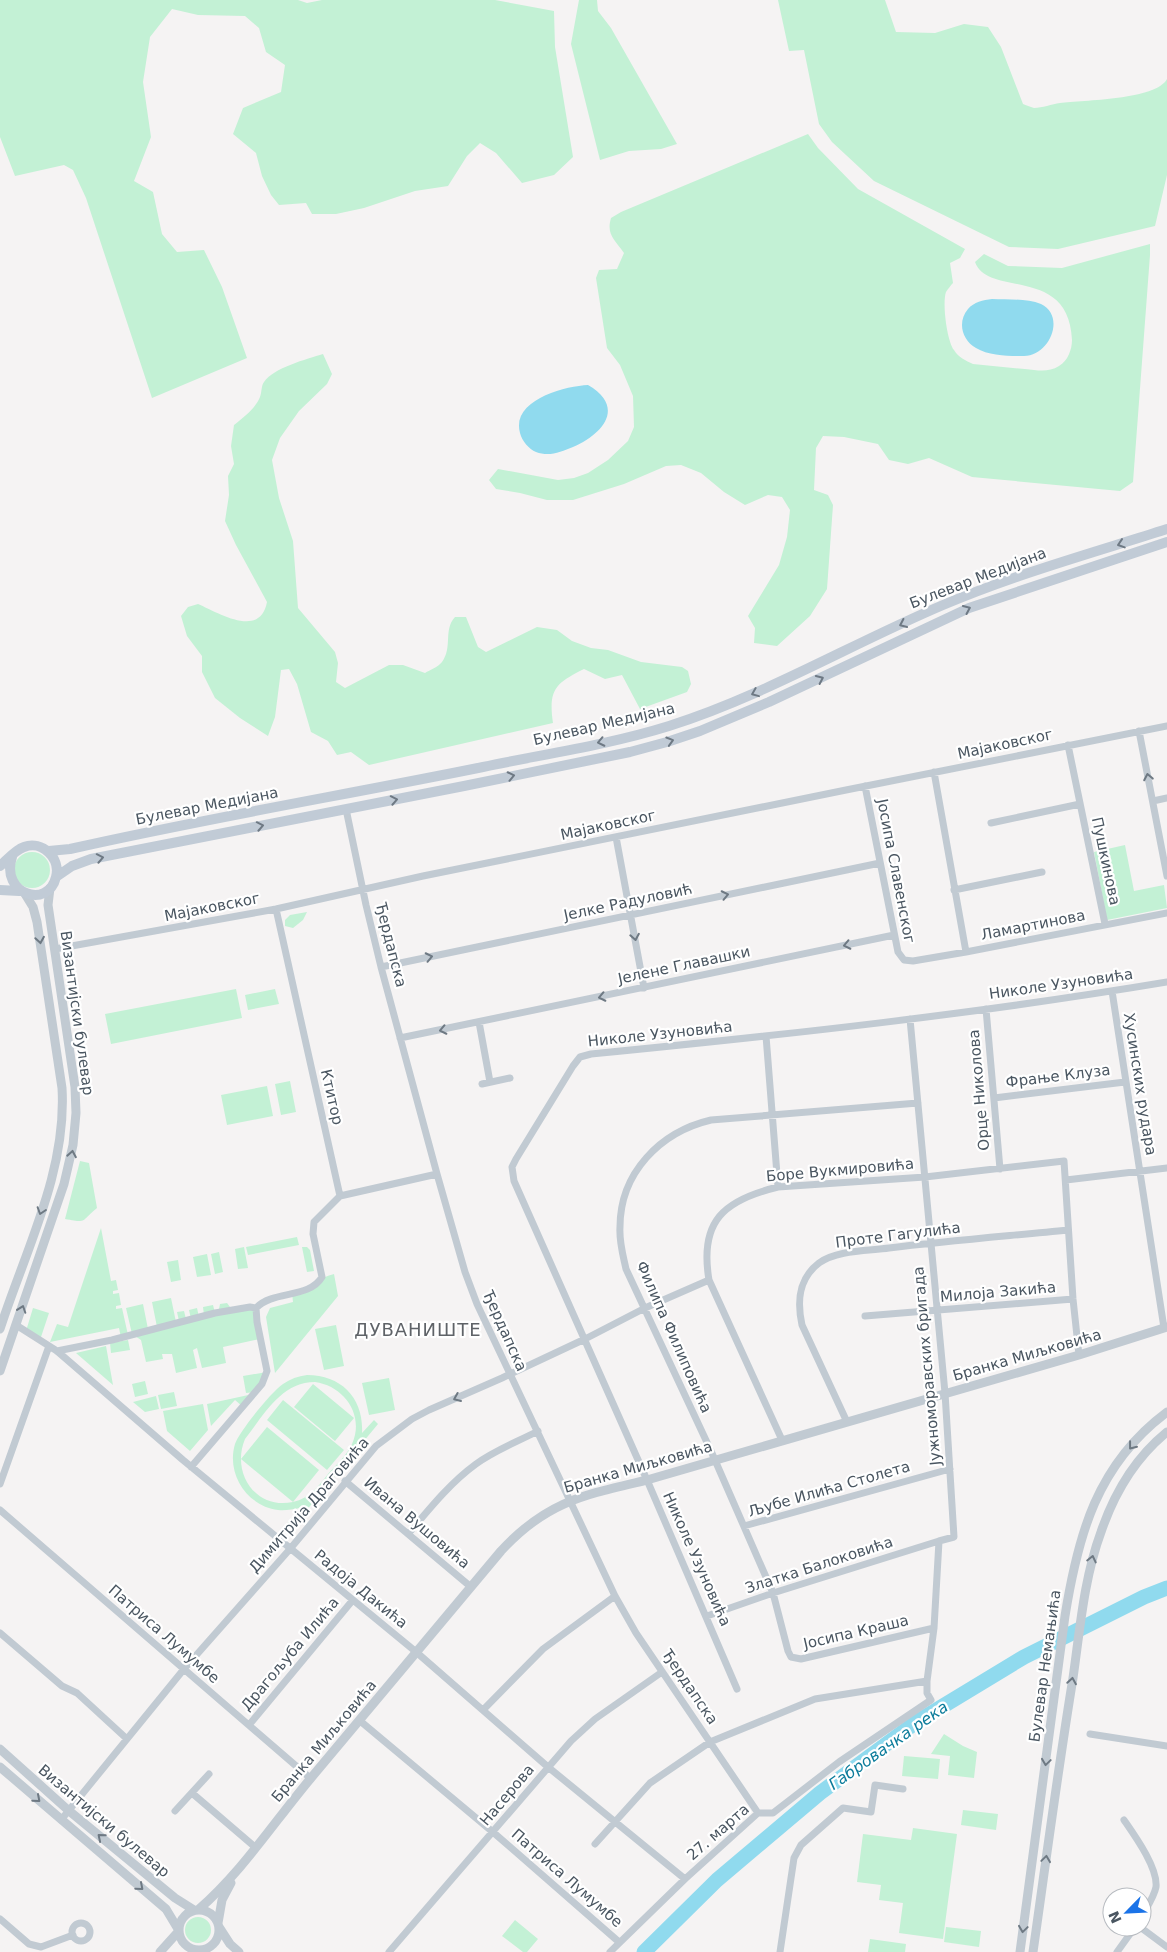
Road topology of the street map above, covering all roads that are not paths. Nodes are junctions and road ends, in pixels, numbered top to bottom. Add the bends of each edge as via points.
1 (1167, 529) edge
2 (1167, 542) edge
3 (1167, 726) edge
4 (1139, 731) junction
5 (1068, 745) junction
6 (934, 772) junction
7 (865, 786) junction
8 (1167, 798) edge
9 (1153, 801) junction
10 (1080, 804) junction
11 (346, 809) junction
12 (991, 823) dead end
13 (616, 838) junction
14 (49, 852) junction
15 (12, 857) junction
16 (880, 863) junction
17 (0, 866) edge
18 (1042, 872) dead end
19 (1167, 876) edge
20 (56, 877) junction
21 (50, 888) junction
22 (0, 890) edge
23 (363, 890) junction
24 (954, 890) junction
25 (22, 892) junction
26 (276, 909) junction
27 (1167, 913) edge
28 (631, 915) junction
29 (1106, 924) junction
30 (894, 935) junction
31 (55, 949) junction
32 (966, 952) junction
33 (904, 960) joint
34 (381, 967) junction
35 (1167, 982) edge
36 (644, 988) junction
37 (1112, 992) junction
38 (986, 1010) junction
39 (910, 1018) junction
40 (479, 1022) junction
41 (766, 1036) junction
42 (400, 1038) junction
43 (510, 1078) dead end
44 (1126, 1082) junction
45 (994, 1098) junction
46 (918, 1103) junction
47 (772, 1114) junction
48 (1167, 1168) edge
49 (1000, 1169) junction
50 (1140, 1170) junction
51 (437, 1174) junction
52 (925, 1177) junction
53 (1066, 1180) junction
54 (778, 1187) junction
55 (340, 1196) junction
56 (1068, 1230) junction
57 (930, 1243) junction
58 (709, 1280) junction
59 (1073, 1300) junction
60 (256, 1308) junction
61 (645, 1308) junction
62 (937, 1311) junction
63 (866, 1316) dead end
64 (16, 1325) junction
65 (1166, 1328) edge
66 (0, 1329) edge
67 (585, 1339) junction
68 (49, 1346) junction
69 (57, 1351) junction
70 (1079, 1355) junction
71 (0, 1372) edge
72 (509, 1375) junction
73 (945, 1393) junction
74 (1167, 1412) edge
75 (848, 1422) junction
76 (538, 1431) junction
77 (1167, 1432) edge
78 (782, 1440) junction
79 (714, 1459) junction
80 (191, 1467) junction
81 (950, 1469) junction
82 (647, 1480) junction
83 (345, 1481) junction
84 (0, 1484) edge
85 (570, 1500) junction
86 (0, 1510) edge
87 (744, 1526) junction
88 (409, 1533) junction
89 (940, 1541) junction
90 (290, 1549) junction
91 (471, 1587) junction
92 (773, 1593) junction
93 (615, 1596) junction
94 (352, 1601) junction
95 (707, 1616) junction
96 (934, 1628) junction
97 (0, 1633) edge
98 (416, 1651) junction
99 (788, 1651) joint
100 (184, 1669) junction
101 (662, 1672) junction
102 (927, 1681) junction
103 (738, 1688) dead end
104 (483, 1710) junction
105 (1052, 1712) junction
106 (1067, 1713) junction
107 (359, 1720) junction
108 (249, 1725) junction
109 (1090, 1734) dead end
110 (127, 1739) junction
111 (1049, 1740) junction
112 (1063, 1741) junction
113 (710, 1742) junction
114 (1167, 1746) edge
115 (0, 1749) edge
116 (0, 1767) edge
117 (548, 1767) junction
118 (209, 1774) dead end
119 (310, 1778) junction
120 (903, 1789) dead end
121 (192, 1793) junction
122 (68, 1810) junction
123 (176, 1811) dead end
124 (758, 1813) junction
125 (61, 1820) junction
126 (1124, 1820) dead end
127 (615, 1821) junction
128 (494, 1833) junction
129 (594, 1844) dead end
130 (255, 1847) junction
131 (238, 1870) junction
132 (685, 1880) junction
133 (1152, 1897) edge
134 (196, 1910) junction
135 (0, 1919) edge
136 (218, 1925) junction
137 (178, 1931) junction
138 (73, 1935) dead end
139 (1152, 1936) edge
140 (1128, 1937) edge
141 (619, 1942) junction
142 (1167, 1947) edge
143 (42, 1950) edge
144 (199, 1951) edge
145 (160, 1952) edge
146 (239, 1952) edge
147 (390, 1952) edge
148 (610, 1952) edge
149 (780, 1952) edge
150 (1020, 1952) edge
151 (1033, 1952) edge
152 (1117, 1952) edge

1 -> 14 main road, Булевар Медијана via 1004,581 942,605 764,689 665,727
11 -> 2 main road, Булевар Медијана via 667,742 769,702 969,608
3 - 4 street, Мајаковског
4 - 5 street, Мајаковског
9 -> 4 street
5 - 6 street, Мајаковског
5 - 10 street, Пушкинова
6 - 7 street, Мајаковског
6 - 24 street
7 - 13 street, Мајаковског
7 - 16 street, Јосипа Славенског
8 - 9 street
9 - 19 street
10 - 12 street, Пушкинова
10 - 29 street, Пушкинова
20 -> 11 main road, Булевар Медијана via 90,859
11 - 23 street, Ђердапска
13 - 23 street, Мајаковског
13 - 28 street
14 - 15 main road, Булевар Медијана via 30,846 20,849
14 - 20 main road via 56,863
15 - 17 main road, Булевар Медијана
15 - 25 main road via 8,864 9,879
28 -> 16 street, Јелке Радуловић
16 - 30 street, Јосипа Славенског
18 - 24 street
20 - 21 main road, Булевар Медијана
21 - 25 main road via 38,894
21 - 31 street, Византијски булевар via 48,905
22 - 25 main road
23 - 26 street, Мајаковског
23 - 34 street, Ђердапска
24 - 32 street
25 -> 66 street, Византијски булевар via 35,914 63,1113 54,1171
26 - 31 street, Мајаковског
26 - 55 street, Ктитор
27 - 29 street, Ламартинова
34 -> 28 street, Јелке Радуловић
28 -> 36 street
29 - 32 street, Ламартинова
30 - 33 street, Јосипа Славенског via 898,952
30 -> 36 street, Јелене Главашки
64 -> 31 street, Византијски булевар via 70,1164 75,1127 75,1087
32 - 33 street, Ламартинова
34 - 42 street, Ђердапска
35 - 37 street, Николе Узуновића
36 -> 40 street, Јелене Главашки
37 - 38 street, Николе Узуновића
37 - 44 street, Хусинских рудара
38 - 39 street, Николе Узуновића
38 - 45 street, Орце Николова
39 - 41 street, Николе Узуновића
39 - 46 street, Јужноморавских бригада
40 -> 42 street, Јелене Главашки
40 - 43 street via 486,1083
41 - 47 street
41 - 67 street, Николе Узуновића via 580,1057 516,1159 512,1167 514,1181
42 - 51 street, Ђердапска
44 - 45 street, Фрање Клуза
44 - 50 street, Хусинских рудара
45 - 49 street, Орце Николова
46 - 47 street, Филипа Филиповића
46 - 52 street, Јужноморавских бригада
47 - 54 street
47 - 61 street, Филипа Филиповића via 692,1125 658,1145 642,1161 624,1197 620,1213 620,1245 626,1269
48 - 50 street
49 - 52 street, Боре Вукмировића
49 - 53 street, Боре Вукмировића via 1064,1162
50 - 53 street
50 - 65 street, Хусинских рудара
51 - 55 street
51 - 72 street, Ђердапска via 465,1272
52 - 54 street, Боре Вукмировића
52 - 57 street, Јужноморавских бригада
53 - 56 street
54 - 58 street, Боре Вукмировића via 735,1201 715,1222 706,1261
55 - 60 street via 314,1222 313,1234 322,1275 320,1281 306,1289 270,1298
56 - 57 street, Проте Гагулића
56 - 59 street
57 - 62 street, Јужноморавских бригада
57 - 75 street, Проте Гагулића via 837,1255 820,1262 805,1278 798,1300 802,1326
58 - 61 street, Димитрија Драговића
58 - 78 street, Боре Вукмировића
59 - 62 street, Милоја Закића
59 - 70 street
60 - 69 street via 215,1313
60 - 80 street via 267,1374
61 - 67 street, Димитрија Драговића
61 - 79 street, Филипа Филиповића
62 - 63 street, Милоја Закића
62 - 73 street, Јужноморавских бригада
64 - 68 street, Радоја Дакића
64 - 71 street, Византијски булевар
65 - 70 street, Бранка Миљковића
67 - 72 street, Димитрија Драговића
67 - 82 street, Николе Узуновића
68 - 69 street, Радоја Дакића
68 - 84 street
69 - 80 street, Радоја Дакића
70 - 73 street, Бранка Миљковића
72 - 76 street, Ђердапска
72 -> 83 street, Димитрија Драговића via 412,1419 376,1446
73 - 75 street, Бранка Миљковића
73 - 81 street, Јужноморавских бригада
74 -> 105 street, Булевар Немањића via 1137,1439 1112,1471 1088,1518 1079,1544 1065,1616
75 - 78 street, Бранка Миљковића
76 - 85 street, Ђердапска
76 - 88 street via 466,1472 447,1488
106 -> 77 street, Булевар Немањића via 1095,1550 1114,1501 1135,1466
78 - 79 street, Бранка Миљковића
79 - 82 street, Бранка Миљковића
79 - 87 street, Филипа Филиповића
80 - 90 street, Радоја Дакића
81 - 87 street, Љубе Илића Столета
81 - 89 street, Јужноморавских бригада via 954,1537
82 - 85 street, Бранка Миљковића
82 - 95 street, Николе Узуновића
83 - 88 street, Ивана Вушовића
83 - 90 street, Димитрија Драговића
85 - 91 street, Бранка Миљковића via 538,1517 519,1532
85 - 93 street, Ђердапска
86 - 100 street, Патриса Лумумбе
87 - 92 street, Филипа Филиповића
88 - 91 street, Ивана Вушовића
89 - 92 street, Златка Балоковића
89 - 96 street
90 - 94 street, Радоја Дакића
90 - 100 street, Димитрија Драговића
91 - 98 street, Бранка Миљковића
92 - 95 street, Златка Балоковића
92 - 99 street, Филипа Филиповића
93 - 101 street, Ђердапска
93 - 104 street via 543,1649
94 - 98 street, Радоја Дакића
94 - 108 street, Драгољуба Илића
95 - 103 street, Николе Узуновића
96 - 99 street, Јосипа Краша via 801,1659 792,1657
96 - 102 street
97 - 110 street via 62,1686 77,1693
98 - 104 street, Радоја Дакића
98 - 107 street, Бранка Миљковића
100 - 108 street, Патриса Лумумбе
100 - 110 street, Димитрија Драговића
101 - 113 street, Ђердапска
101 - 117 street, Насерова via 594,1719
102 - 113 street via 815,1699
102 - 124 street, 27. марта via 931,1700 839,1762 773,1813
104 - 117 street, Радоја Дакића
105 - 106 street via 1059,1718
105 - 111 street, Булевар Немањића
106 - 112 street, Булевар Немањића
107 - 119 street, Бранка Миљковића
107 - 128 street, Патриса Лумумбе
108 - 119 street, Патриса Лумумбе
109 - 114 street
110 - 122 street, Димитрија Драговића
111 - 112 street via 1056,1734
111 -> 150 street, Булевар Немањића
151 -> 112 street, Булевар Немањића
113 - 124 street, Ђердапска
113 - 127 street via 650,1783
115 - 122 street, Византијски булевар
116 -> 125 street, Византијски булевар
117 - 127 street, Радоја Дакића
117 - 128 street, Насерова
118 - 121 street
119 - 130 street, Бранка Миљковића
120 - 149 street via 875,1785 871,1812 843,1808 801,1845 794,1858
121 - 123 street
121 - 130 street
122 - 125 street, Димитрија Драговића
134 -> 122 street, Византијски булевар via 175,1898
124 - 132 street, 27. марта
125 -> 137 street, Византијски булевар via 166,1909
126 - 133 street via 1155,1874 1156,1888
127 - 129 street
127 - 132 street, Радоја Дакића
128 - 141 street, Патриса Лумумбе
128 - 147 street, Насерова
130 - 131 street, Бранка Миљковића
131 - 134 street, Бранка Миљковића via 216,1895
131 - 136 street, Бранка Миљковића via 222,1900
132 - 141 street, 27. марта
134 - 136 street via 210,1913
134 - 137 street via 181,1919
135 - 143 street via 29,1944
136 - 144 street via 215,1943
136 - 146 street
137 - 144 street via 184,1944
137 - 145 street
138 - 143 street
139 - 142 street
140 - 152 street
141 - 148 street, 27. марта

